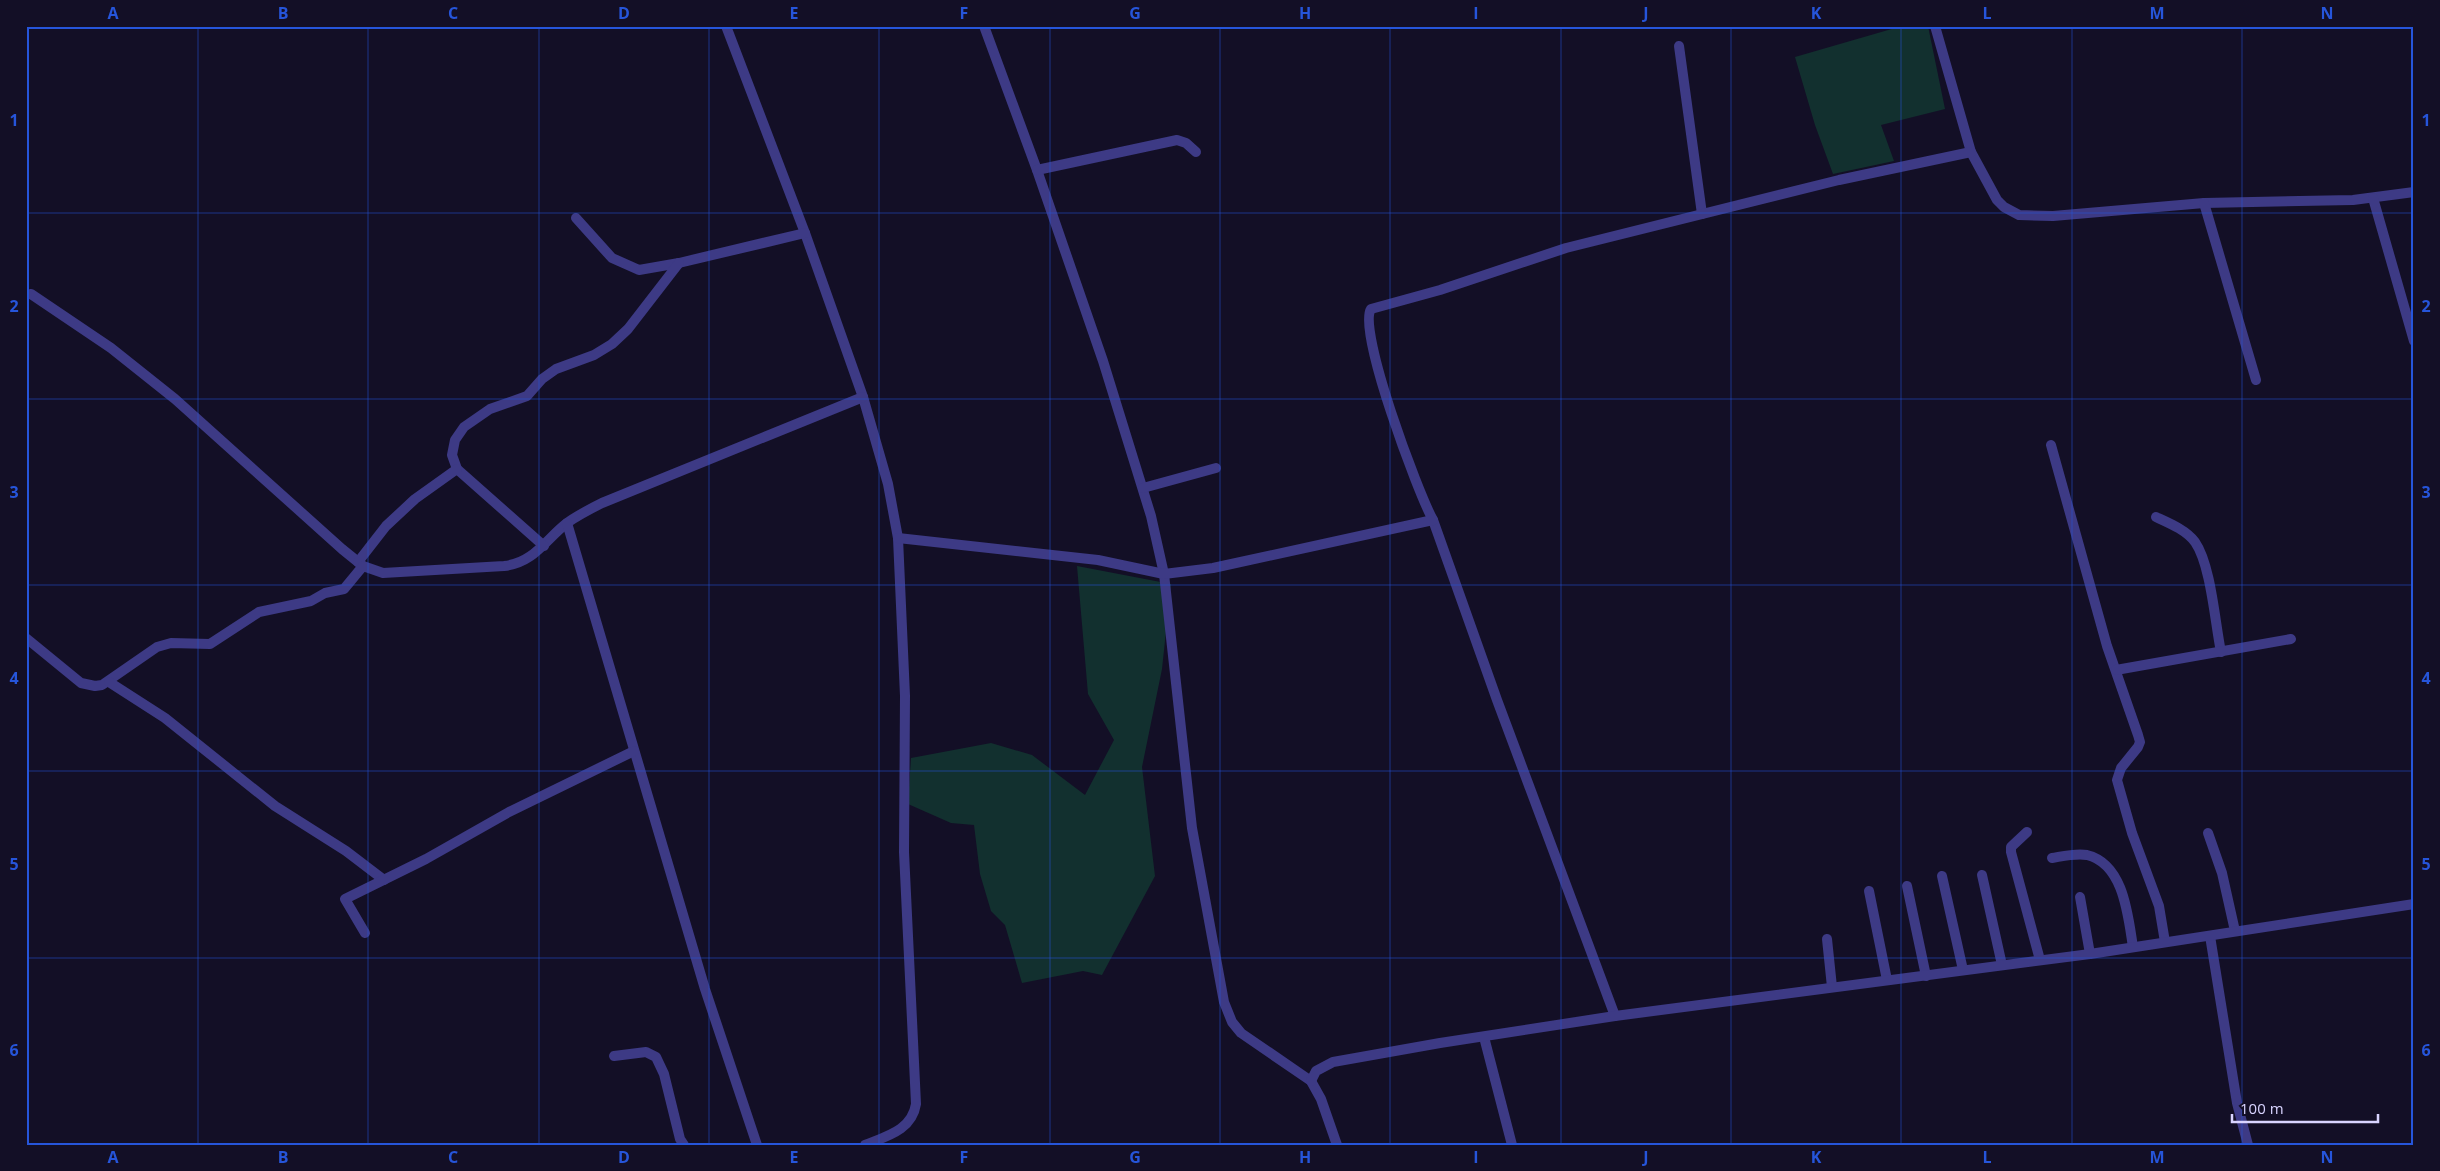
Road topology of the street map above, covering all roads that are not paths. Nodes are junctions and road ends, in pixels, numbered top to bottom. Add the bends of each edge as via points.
1 (726, 26) edge
2 (984, 26) edge
3 (1935, 26) edge
4 (1679, 46) dead end
5 (1196, 152) dead end
6 (1971, 152) junction
7 (1037, 170) junction
8 (2414, 192) edge
9 (2373, 198) junction
10 (2204, 203) junction
11 (1702, 214) junction
12 (576, 218) dead end
13 (805, 232) junction
14 (678, 263) junction
15 (31, 294) dead end
16 (2414, 341) edge
17 (2256, 380) dead end
18 (862, 397) junction
19 (2051, 444) dead end
20 (1216, 468) dead end
21 (457, 469) junction
22 (1143, 488) junction
23 (2156, 517) dead end
24 (1433, 520) junction
25 (567, 523) junction
26 (898, 538) junction
27 (544, 546) junction
28 (361, 564) junction
29 (1164, 574) junction
30 (26, 638) edge
31 (2291, 639) dead end
32 (2221, 652) junction
33 (2116, 670) junction
34 (109, 682) junction
35 (634, 751) junction
36 (2027, 832) dead end
37 (2208, 832) dead end
38 (2052, 858) dead end
39 (1982, 875) dead end
40 (1942, 876) dead end
41 (384, 880) junction
42 (1907, 886) dead end
43 (1869, 891) dead end
44 (2080, 897) dead end
45 (2414, 904) edge
46 (2235, 931) junction
47 (365, 933) dead end
48 (2210, 936) junction
49 (1827, 940) dead end
50 (2165, 942) junction
51 (2133, 947) junction
52 (2090, 954) junction
53 (2040, 960) junction
54 (2002, 965) junction
55 (1963, 970) junction
56 (1926, 976) junction
57 (1888, 980) junction
58 (1832, 987) junction
59 (1615, 1016) junction
60 (1484, 1036) junction
61 (614, 1056) dead end
62 (1311, 1080) junction
63 (684, 1145) edge
64 (757, 1145) edge
65 (865, 1145) edge
66 (1336, 1145) edge
67 (1512, 1145) edge
68 (2248, 1145) edge

1 - 13 street
2 - 7 street
3 - 6 street
4 - 11 street
5 - 7 street via 1177,140
6 - 10 street via 2004,208 2019,215 2053,216
6 - 11 street
7 - 22 street
8 - 9 street
9 - 10 street
9 - 16 street
10 - 17 street
11 - 24 street via 1566,248 1371,309 1367,319 1378,369 1403,448
12 - 14 street via 601,249 619,262 639,270
13 - 14 street
13 - 18 street
14 - 21 street via 628,329 612,344 594,355 556,369 527,396 490,410 464,427 455,440 452,455
15 - 28 street via 111,348 175,399
18 - 25 street via 602,503
18 - 26 street via 888,484
19 - 33 street
20 - 22 street
21 - 27 street
21 - 28 street via 415,499 386,526
22 - 29 street
23 - 32 street via 2173,524 2195,542 2208,577
24 - 29 street via 1213,568
24 - 59 street
25 - 27 street
25 - 35 street
26 - 29 street via 1098,560
26 - 65 street via 905,696 904,852 916,1104 914,1115 902,1128
27 - 28 street via 514,565 400,573 383,572
28 - 34 street via 344,589 325,593 311,601 259,612 210,644 157,647
29 - 62 street via 1192,828 1224,1002 1232,1022 1241,1033
30 - 34 street via 81,683 95,686
31 - 32 street
32 - 33 street
33 - 50 street via 2140,742 2121,768 2117,780 2159,906
34 - 41 street via 165,718 275,806 346,851
35 - 41 street via 510,812
35 - 64 street via 705,989
36 - 53 street via 2011,847 2011,852
37 - 46 street via 2222,873
38 - 51 street via 2087,855 2107,866 2121,892
39 - 54 street
40 - 55 street
41 - 47 street via 345,899
42 - 56 street
43 - 57 street
44 - 52 street
45 - 46 street
46 - 48 street
48 - 50 street
48 - 68 street via 2237,1103
49 - 58 street
50 - 51 street
51 - 52 street
52 - 53 street
53 - 54 street
54 - 55 street
55 - 56 street
56 - 57 street
57 - 58 street
58 - 59 street
59 - 60 street
60 - 62 street via 1333,1062 1316,1072
60 - 67 street
61 - 63 street via 646,1052 656,1057
62 - 66 street via 1321,1098

